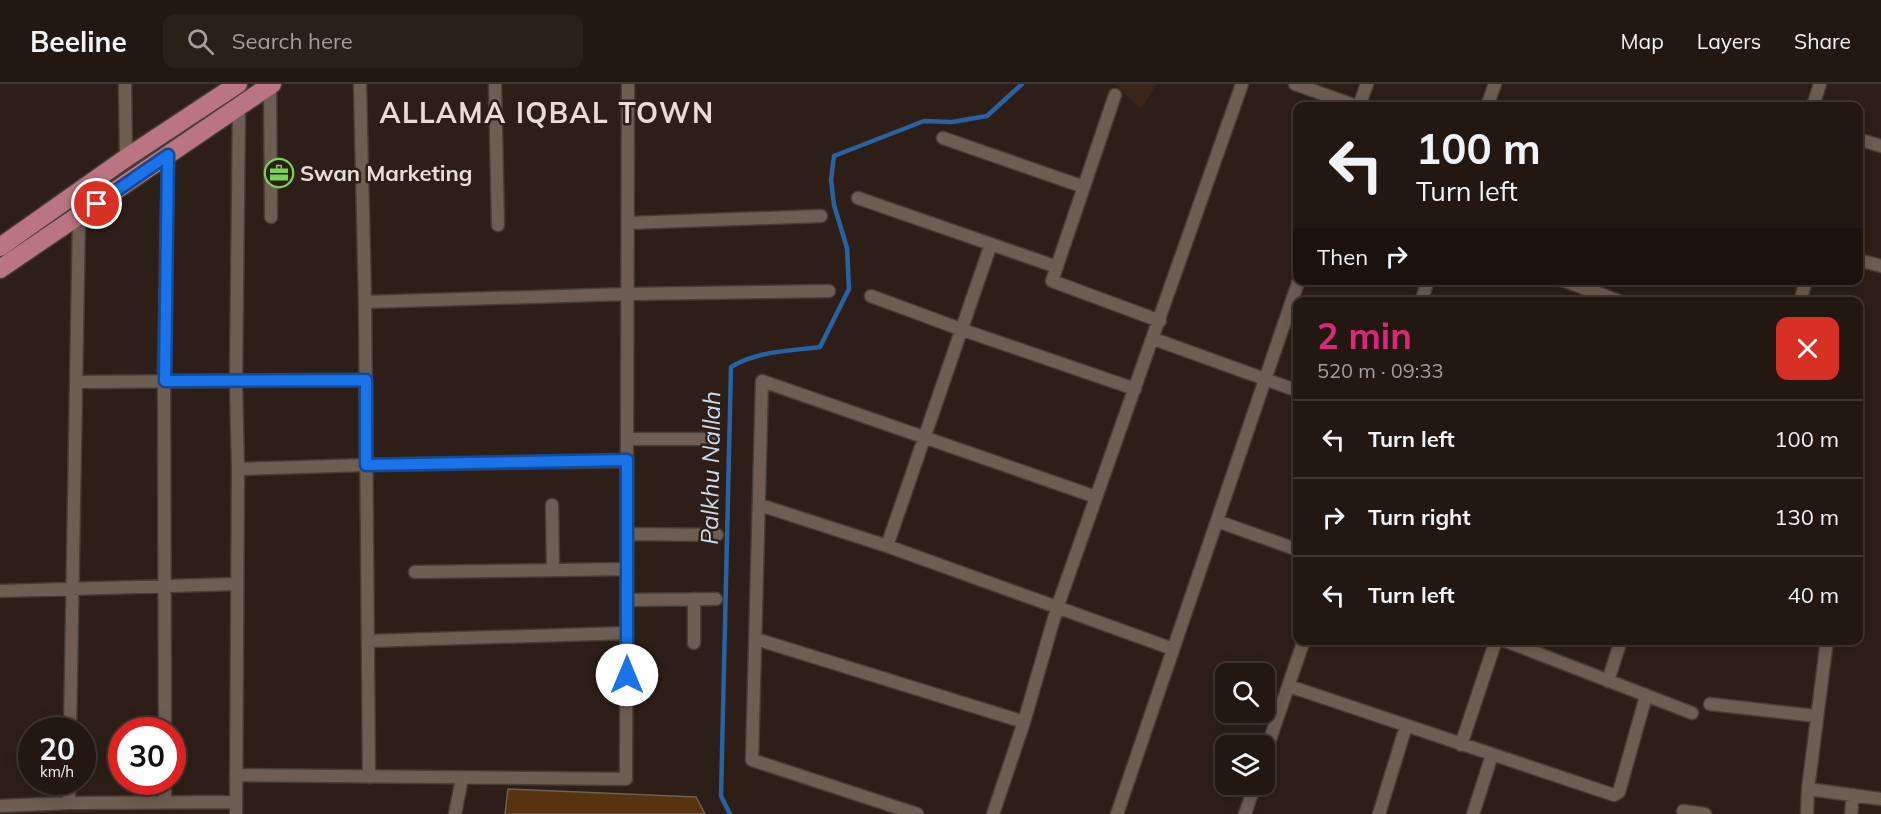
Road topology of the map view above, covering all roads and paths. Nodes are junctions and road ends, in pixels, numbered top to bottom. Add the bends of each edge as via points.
1 (126, 84) edge
2 (238, 84) edge
3 (360, 84) edge
4 (495, 84) edge
5 (628, 84) edge
6 (1242, 84) edge
7 (1295, 84) edge
8 (1367, 84) edge
9 (1495, 84) edge
10 (1820, 84) edge
11 (271, 85) edge
12 (1115, 95) dead end
13 (245, 96) edge
14 (1346, 102) edge
15 (1359, 102) edge
16 (1488, 102) edge
17 (1814, 102) edge
18 (943, 138) dead end
19 (1863, 141) edge
20 (1881, 146) edge
21 (168, 155) junction
22 (126, 158) junction
23 (1084, 187) junction
24 (858, 198) dead end
25 (79, 216) junction
26 (821, 216) dead end
27 (271, 217) dead end
28 (628, 223) junction
29 (498, 225) dead end
30 (991, 244) junction
31 (3, 257) edge
32 (1863, 261) edge
33 (1881, 266) edge
34 (1057, 267) junction
35 (1575, 285) edge
36 (829, 291) dead end
37 (628, 294) junction
38 (871, 296) dead end
39 (1293, 297) edge
40 (1607, 297) edge
41 (365, 303) junction
42 (1160, 321) junction
43 (963, 330) junction
44 (1154, 339) junction
45 (1265, 379) junction
46 (366, 380) junction
47 (165, 381) junction
48 (236, 381) junction
49 (78, 382) junction
50 (1135, 389) junction
51 (1293, 389) edge
52 (925, 437) junction
53 (627, 439) junction
54 (711, 439) dead end
55 (627, 460) junction
56 (366, 465) junction
57 (238, 469) junction
58 (1096, 497) junction
59 (552, 505) dead end
60 (760, 506) junction
61 (1217, 521) junction
62 (627, 534) junction
63 (717, 535) dead end
64 (887, 546) junction
65 (1293, 548) edge
66 (627, 569) junction
67 (553, 570) junction
68 (414, 572) dead end
69 (237, 584) junction
70 (165, 586) junction
71 (73, 588) junction
72 (0, 591) edge
73 (694, 599) junction
74 (716, 599) dead end
75 (627, 600) junction
76 (1057, 608) junction
77 (627, 633) junction
78 (756, 639) junction
79 (368, 641) junction
80 (694, 643) dead end
81 (1302, 645) edge
82 (1494, 645) edge
83 (1516, 645) edge
84 (1620, 645) edge
85 (1826, 645) edge
86 (1173, 649) junction
87 (1608, 681) junction
88 (1289, 686) junction
89 (1646, 696) junction
90 (1710, 704) dead end
91 (1692, 713) dead end
92 (1816, 716) junction
93 (70, 717) edge
94 (165, 717) edge
95 (1024, 722) junction
96 (1406, 726) junction
97 (1272, 735) edge
98 (1461, 745) junction
99 (1492, 755) junction
100 (236, 775) junction
101 (369, 777) junction
102 (462, 778) junction
103 (1808, 789) junction
104 (69, 795) edge
105 (165, 795) edge
106 (1251, 795) edge
107 (1853, 795) junction
108 (1881, 799) edge
109 (165, 802) junction
110 (69, 803) junction
111 (0, 806) edge
112 (128, 808) edge
113 (236, 808) edge
114 (1683, 811) dead end
115 (455, 814) edge
116 (917, 814) edge
117 (993, 814) edge
118 (1117, 814) edge
119 (1245, 814) edge
120 (1379, 814) edge
121 (1473, 814) edge
122 (1705, 814) edge
123 (1807, 814) edge
124 (1851, 814) edge

1 - 22 street
2 - 22 main road
3 - 41 street
4 - 29 street
5 - 28 street
6 - 42 street
7 - 14 street
8 - 15 street
9 - 16 street
10 - 17 street
11 - 13 main road
11 - 27 street
12 - 23 street
13 - 21 main road
13 - 48 street
18 - 23 street
19 - 20 street
21 - 25 main road
21 - 47 street
22 - 31 main road
23 - 34 street
24 - 30 street
25 - 31 main road
25 - 49 street
26 - 28 street
28 - 37 street
30 - 34 street
30 - 43 street
32 - 33 street
34 - 42 street via 1052,281
35 - 40 street
36 - 37 street
37 - 41 street
37 - 53 street
38 - 43 street
39 - 45 street
41 - 46 street
42 - 44 street
43 - 50 street
43 - 52 street
44 - 45 street
44 - 50 street
45 - 51 street
45 - 61 street
46 - 48 street
46 - 56 street
47 - 48 street
47 - 49 street
47 - 70 street
48 - 57 street
49 - 71 street
50 - 58 street
52 - 58 street
52 - 60 street via 762,381
52 - 64 street
53 - 54 street
53 - 55 street
55 - 56 street
55 - 62 street
56 - 57 street
56 - 79 street
57 - 69 street
58 - 76 street
59 - 67 street
60 - 64 street
60 - 78 street
61 - 65 street
61 - 86 street
62 - 63 street
62 - 66 street
64 - 76 street
66 - 67 street
66 - 75 street
67 - 68 street
69 - 70 street
69 - 100 street
70 - 71 street
70 - 94 street
71 - 72 street
71 - 93 street
73 - 74 street
73 - 75 street
73 - 80 street
75 - 77 street
76 - 86 street
76 - 95 street
77 - 79 street
77 - 102 street via 626,779
78 - 95 street
78 - 116 street via 752,760
79 - 101 street
81 - 88 street
82 - 98 street
83 - 87 street
84 - 87 street
85 - 92 street
86 - 118 street
87 - 89 street
88 - 96 street
88 - 97 street
89 - 91 street
89 - 99 street via 1619,792 1614,795
90 - 92 street
92 - 103 street
95 - 117 street
96 - 98 street
96 - 120 street
98 - 99 street
99 - 121 street
100 - 101 street
100 - 113 street
101 - 102 street
102 - 115 street
103 - 107 street
103 - 123 street
104 - 110 street
105 - 109 street
106 - 119 street
107 - 108 street
107 - 124 street
109 - 112 street
109 - 113 street
110 - 111 street
110 - 112 street
114 - 122 street

